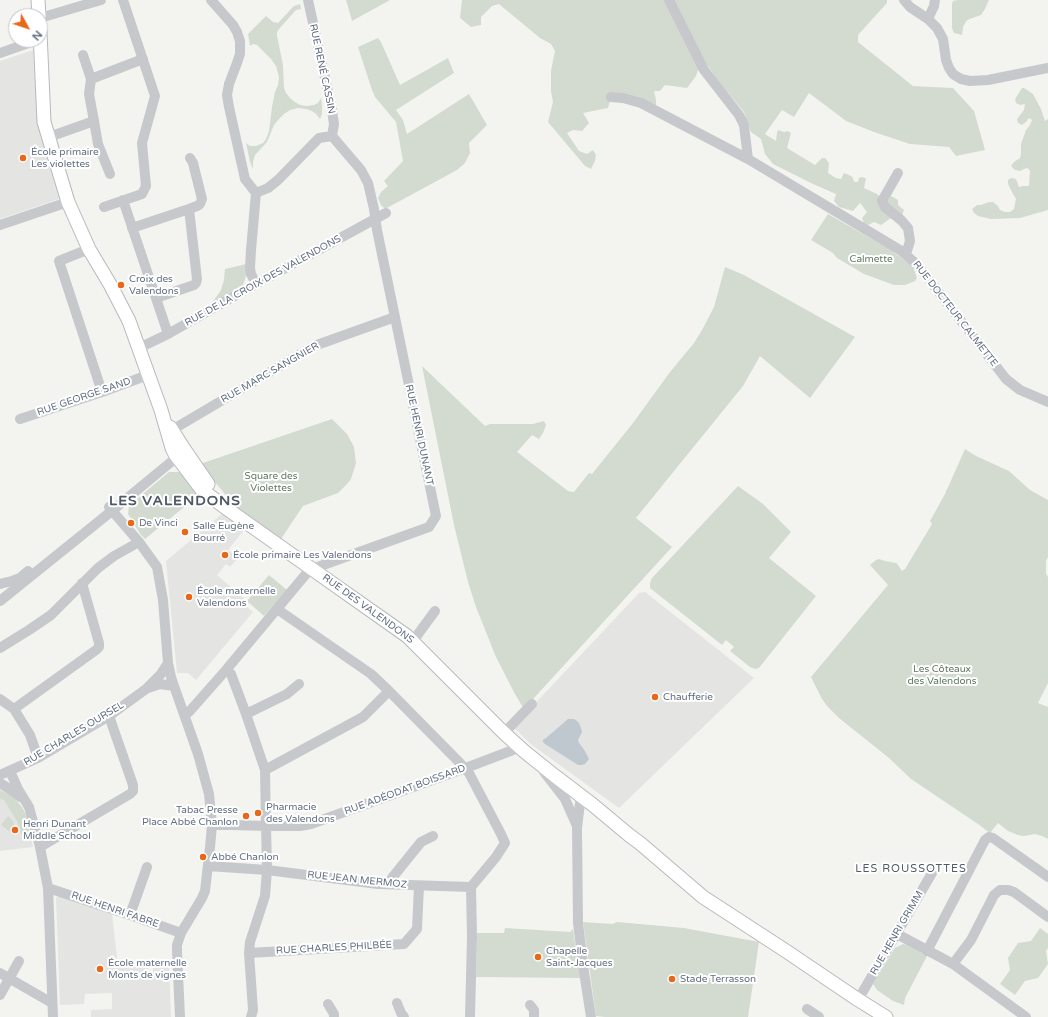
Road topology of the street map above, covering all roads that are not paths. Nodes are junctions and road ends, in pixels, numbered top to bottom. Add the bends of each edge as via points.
1 (101, 0) edge
2 (123, 0) edge
3 (211, 0) edge
4 (308, 0) edge
5 (670, 0) edge
6 (904, 0) edge
7 (935, 0) edge
8 (84, 3) edge
9 (48, 14) edge
10 (928, 19) junction
11 (13, 48) edge
12 (40, 48) edge
13 (0, 53) edge
14 (83, 55) dead end
15 (142, 59) junction
16 (1048, 68) edge
17 (91, 79) junction
18 (611, 97) dead end
19 (94, 121) junction
20 (332, 136) junction
21 (49, 137) junction
22 (190, 158) dead end
23 (748, 158) junction
24 (898, 173) dead end
25 (110, 174) dead end
26 (256, 193) junction
27 (123, 200) junction
28 (68, 202) junction
29 (104, 207) dead end
30 (189, 209) junction
31 (386, 213) dead end
32 (375, 220) junction
33 (0, 224) edge
34 (132, 228) junction
35 (89, 248) junction
36 (906, 254) junction
37 (256, 284) junction
38 (156, 298) junction
39 (395, 317) junction
40 (168, 334) junction
41 (139, 348) junction
42 (148, 375) junction
43 (102, 392) junction
44 (1048, 402) edge
45 (161, 410) junction
46 (20, 419) dead end
47 (172, 430) junction
48 (178, 454) junction
49 (151, 478) junction
50 (200, 479) junction
51 (111, 508) junction
52 (138, 542) junction
53 (312, 569) junction
54 (0, 583) edge
55 (82, 583) junction
56 (4, 598) edge
57 (277, 609) junction
58 (435, 611) dead end
59 (413, 641) junction
60 (0, 648) edge
61 (168, 663) junction
62 (226, 670) junction
63 (299, 684) dead end
64 (174, 686) junction
65 (146, 689) junction
66 (389, 691) junction
67 (0, 699) edge
68 (532, 704) dead end
69 (14, 709) junction
70 (184, 714) junction
71 (246, 714) junction
72 (109, 716) junction
73 (504, 733) junction
74 (518, 746) junction
75 (38, 758) junction
76 (532, 758) junction
77 (465, 768) junction
78 (266, 770) junction
79 (10, 771) junction
80 (0, 775) edge
81 (0, 783) edge
82 (583, 794) junction
83 (567, 803) junction
84 (29, 807) junction
85 (212, 825) junction
86 (266, 826) junction
87 (577, 828) junction
88 (433, 836) dead end
89 (40, 847) junction
90 (208, 866) junction
91 (147, 867) dead end
92 (267, 870) junction
93 (932, 873) dead end
94 (1048, 877) edge
95 (391, 884) junction
96 (419, 886) junction
97 (471, 887) junction
98 (48, 888) junction
99 (130, 915) junction
100 (1048, 917) edge
101 (181, 933) junction
102 (897, 934) junction
103 (786, 951) junction
104 (927, 951) junction
105 (249, 953) junction
106 (19, 961) dead end
107 (953, 964) junction
108 (4, 976) edge
109 (829, 980) junction
110 (862, 993) junction
111 (0, 995) edge
112 (52, 1003) junction
113 (397, 1003) dead end
114 (328, 1004) dead end
115 (530, 1005) dead end
116 (807, 1009) dead end
117 (50, 1016) edge
118 (887, 1016) edge
119 (180, 1017) edge
120 (251, 1017) edge
121 (334, 1017) edge
122 (404, 1017) edge
123 (470, 1017) edge
124 (534, 1017) edge
125 (591, 1017) edge
126 (820, 1017) edge
127 (1026, 1017) edge

1 - 8 street
2 - 15 street
3 - 26 street via 230,20 239,38 240,54 227,89 228,101 245,179
4 - 20 street, RUE RENÉ CASSIN via 332,110
5 - 23 street via 704,70 744,125
6 - 10 street
7 - 10 street
8 - 9 street
10 - 16 street via 941,35 950,71 962,80 997,79
11 - 13 street
12 - 21 main road via 44,122
14 - 17 street
15 - 17 street
15 - 27 street via 155,96 142,143 146,186 142,194
17 - 19 street via 88,94
18 - 23 street, RUE DOCTEUR CALMETTE via 641,103
19 - 21 street
19 - 25 street via 98,144
20 - 26 street via 319,138 278,180
20 - 32 street via 365,176
21 - 28 main road
22 - 30 street via 202,199 199,205
23 - 36 street, RUE DOCTEUR CALMETTE
24 - 36 street via 882,201 885,207 908,228 910,241
26 - 37 street via 250,268
27 - 29 street
27 - 34 street
28 - 33 street
28 - 35 main road
30 - 34 street
30 - 38 street via 196,283
31 - 32 street, RUE DE LA CROIX DES VALENDONS
32 - 37 street, RUE DE LA CROIX DES VALENDONS
32 - 39 street, RUE HENRI DUNANT
34 - 38 street
35 - 41 main road via 129,321
35 - 43 street via 59,260
36 - 44 street, RUE DOCTEUR CALMETTE via 929,279 1010,383
37 - 40 street, RUE DE LA CROIX DES VALENDONS
38 - 40 street
39 - 47 street, RUE MARC SANGNIER via 314,346
39 - 53 street, RUE HENRI DUNANT via 436,516 429,527
40 - 41 street, RUE DE LA CROIX DES VALENDONS
41 - 42 main road
42 - 43 street, RUE GEORGE SAND
42 - 45 main road
43 - 46 street, RUE GEORGE SAND
45 - 47 main road
45 - 48 main road via 172,448
47 - 48 main road
48 - 49 street
48 - 50 main road, RUE DES VALENDONS
48 - 51 street
49 - 50 street via 169,467 175,467
49 - 51 street
50 - 53 main road, RUE DES VALENDONS via 202,490
51 - 52 street
51 - 54 street via 20,578
51 - 56 street
52 - 55 street via 114,556
52 - 61 street via 157,567 163,600
53 - 57 street
53 - 59 main road, RUE DES VALENDONS
54 - 56 street
55 - 60 street via 51,615
55 - 69 street via 99,646
57 - 62 street
57 - 66 street via 371,674
58 - 59 street
59 - 73 main road, RUE DES VALENDONS
61 - 64 street
61 - 65 street, RUE CHARLES OURSEL
62 - 70 street via 189,712
62 - 71 street via 232,674
63 - 71 street via 287,694
64 - 65 street, RUE CHARLES OURSEL via 160,684
64 - 70 street
65 - 72 street, RUE CHARLES OURSEL
66 - 77 street
66 - 78 street via 363,717
67 - 69 street
68 - 73 street
69 - 75 street via 30,735
70 - 85 street via 207,783
71 - 78 street
72 - 75 street, RUE CHARLES OURSEL
72 - 89 street via 133,791
73 - 74 main road, RUE DES VALENDONS
74 - 76 main road, RUE DES VALENDONS
74 - 77 street, RUE ADÉODAT BOISSARD
75 - 79 street, RUE CHARLES OURSEL
76 - 82 main road, RUE DES VALENDONS via 574,782
76 - 83 street
77 - 86 street, RUE ADÉODAT BOISSARD via 311,824
77 - 97 street via 504,843
78 - 86 street
79 - 80 street, RUE CHARLES OURSEL
79 - 84 street
81 - 84 street
82 - 83 street via 571,797
82 - 87 street
82 - 103 main road, RUE DES VALENDONS via 624,822 641,844 703,897
83 - 87 street
84 - 89 street
85 - 86 street, RUE ADÉODAT BOISSARD
85 - 90 street
86 - 92 street
87 - 125 street via 578,934
88 - 95 street via 421,842 392,878
89 - 98 street
90 - 92 street, RUE JEAN MERMOZ
90 - 101 street via 202,898
91 - 99 street
92 - 95 street, RUE JEAN MERMOZ
92 - 105 street via 265,896 250,942
93 - 102 street, RUE HENRI GRIMM
94 - 104 street via 989,837 985,840
95 - 96 street, RUE JEAN MERMOZ
96 - 97 street, RUE JEAN MERMOZ
96 - 105 street, RUE CHARLES PHILBÉE via 417,928 404,944
97 - 123 street
98 - 99 street, RUE HENRI FABRE
98 - 112 street
99 - 101 street, RUE HENRI FABRE
100 - 107 street via 1014,892 1000,890 994,895 971,940
101 - 119 street via 177,951
102 - 104 street
102 - 110 street, RUE HENRI GRIMM
103 - 109 main road, RUE DES VALENDONS
103 - 110 main road, RUE DES VALENDONS via 830,973
104 - 107 street
105 - 120 street via 253,1010
106 - 108 street
107 - 127 street
108 - 111 street
108 - 112 street
109 - 110 main road via 854,993
109 - 118 main road, RUE DES VALENDONS
110 - 118 main road via 868,1002
112 - 117 street
113 - 122 street
114 - 121 street
115 - 124 street via 534,1010
116 - 126 street

